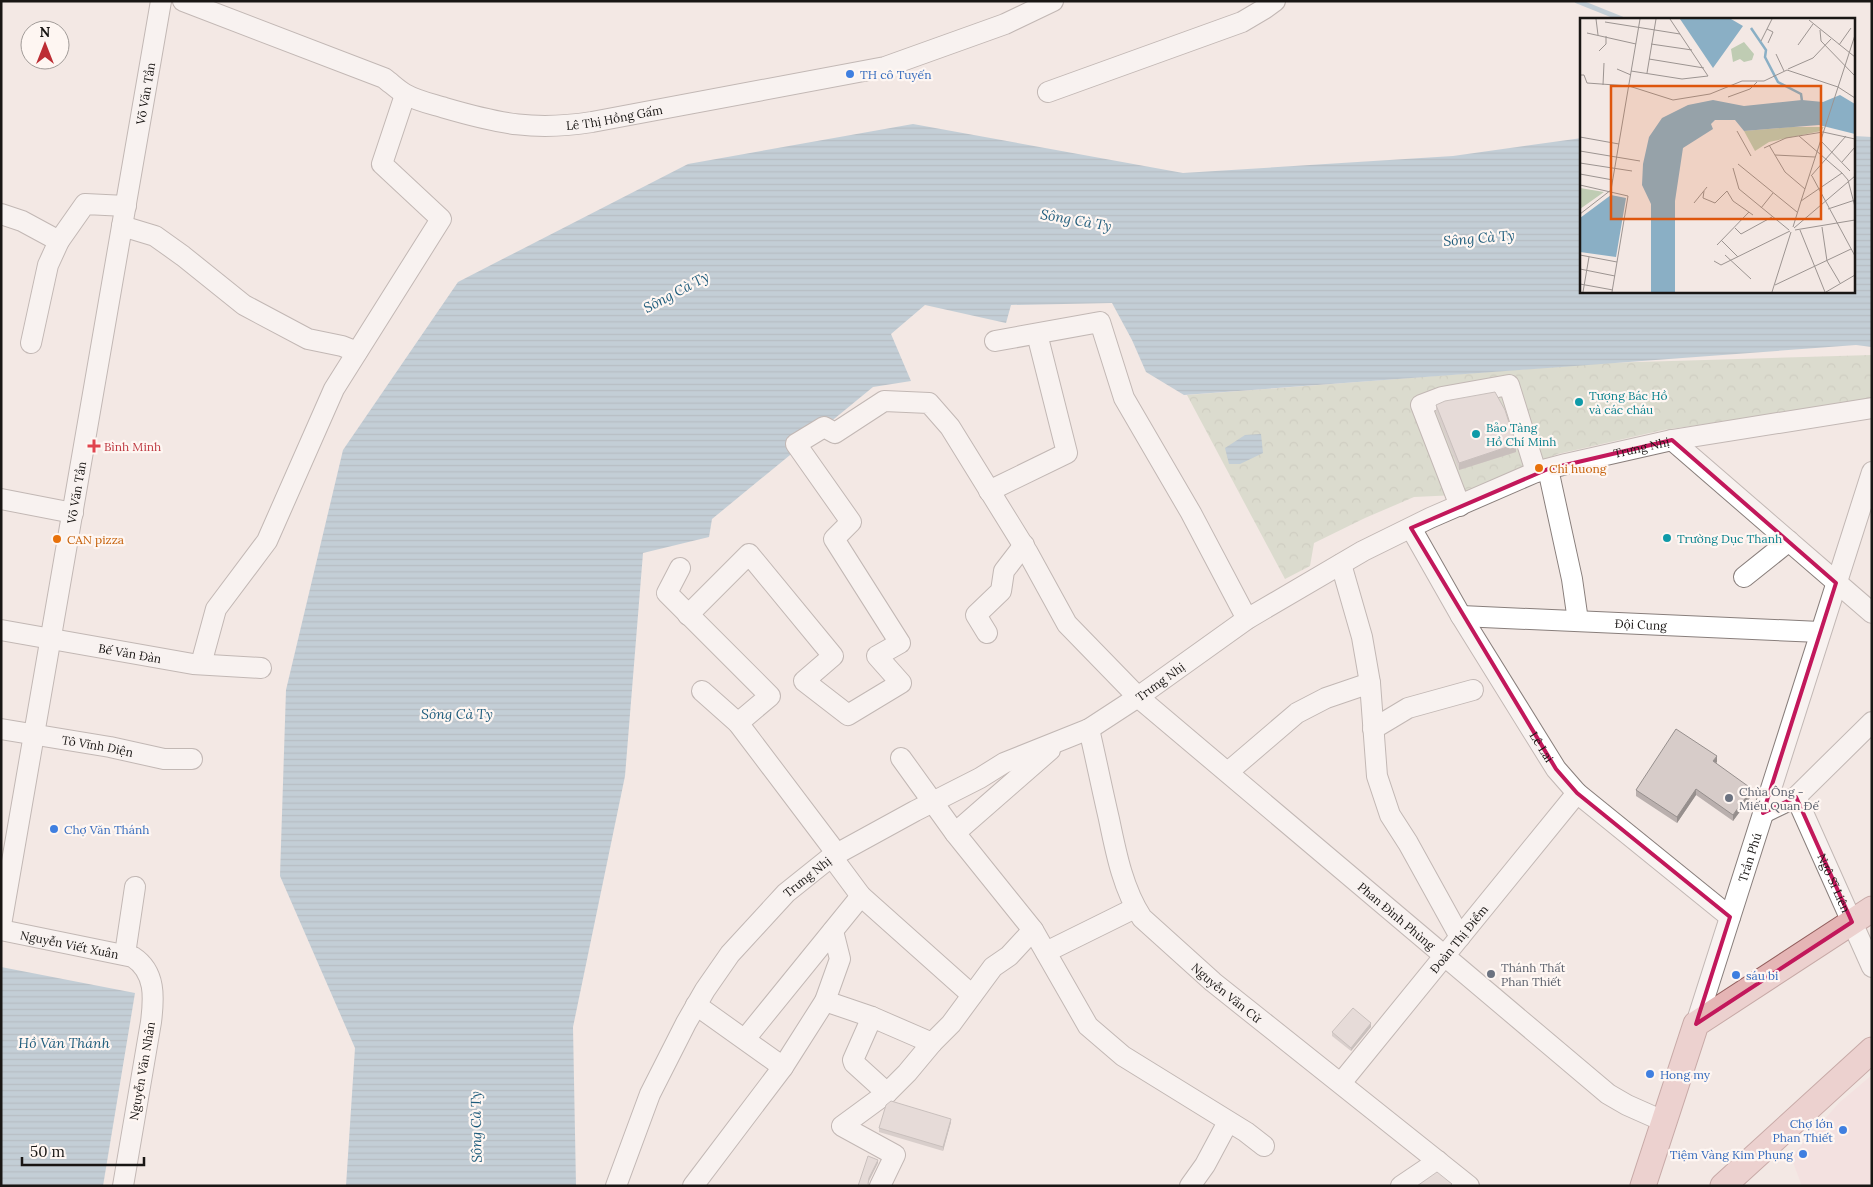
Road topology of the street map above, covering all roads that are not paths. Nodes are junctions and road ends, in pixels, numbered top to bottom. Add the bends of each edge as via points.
1 (161, 1) edge
2 (183, 1) edge
3 (1275, 1) edge
4 (1047, 2) edge
5 (1048, 92) dead end
6 (405, 95) junction
7 (126, 206) junction
8 (1, 214) edge
9 (122, 226) junction
10 (59, 240) junction
11 (1037, 334) junction
12 (995, 341) dead end
13 (32, 343) dead end
14 (357, 352) junction
15 (1872, 408) edge
16 (1672, 440) junction
17 (1542, 471) junction
18 (1871, 480) edge
19 (990, 491) junction
20 (1, 499) edge
21 (1460, 506) junction
22 (72, 513) junction
23 (1411, 528) junction
24 (1788, 541) junction
25 (1024, 545) junction
26 (1341, 564) junction
27 (680, 568) dead end
28 (1744, 577) dead end
29 (1836, 583) junction
30 (1872, 613) edge
31 (688, 615) junction
32 (1461, 616) junction
33 (1247, 619) junction
34 (1578, 620) junction
35 (1, 630) edge
36 (1820, 632) junction
37 (987, 633) dead end
38 (51, 639) junction
39 (201, 664) junction
40 (261, 668) dead end
41 (1370, 683) junction
42 (1472, 690) dead end
43 (702, 691) dead end
44 (1138, 696) junction
45 (738, 722) junction
46 (1872, 722) edge
47 (1373, 728) junction
48 (1, 729) edge
49 (1089, 729) junction
50 (34, 735) junction
51 (1060, 740) junction
52 (901, 758) dead end
53 (192, 759) dead end
54 (1228, 772) junction
55 (1576, 793) junction
56 (1796, 797) junction
57 (933, 802) junction
58 (1763, 813) junction
59 (956, 833) junction
60 (9, 834) edge
61 (834, 855) junction
62 (135, 888) dead end
63 (861, 896) junction
64 (1135, 908) junction
65 (1862, 916) edge
66 (1730, 917) junction
67 (1, 925) edge
68 (1, 930) edge
69 (1033, 930) junction
70 (833, 931) junction
71 (1460, 937) junction
72 (1046, 952) junction
73 (1445, 955) junction
74 (131, 957) junction
75 (1872, 967) edge
76 (972, 995) junction
77 (825, 1001) junction
78 (696, 1005) junction
79 (872, 1017) junction
80 (1696, 1024) junction
81 (745, 1038) junction
82 (932, 1043) junction
83 (1872, 1050) edge
84 (783, 1067) junction
85 (1341, 1083) junction
86 (886, 1092) junction
87 (1663, 1121) junction
88 (1228, 1122) junction
89 (1264, 1146) dead end
90 (1438, 1161) junction
91 (123, 1186) edge
92 (616, 1186) edge
93 (693, 1186) edge
94 (880, 1186) edge
95 (1190, 1186) edge
96 (1401, 1186) edge
97 (1469, 1186) edge
98 (1643, 1186) edge
99 (1723, 1186) edge

1 - 7 street, Võ Văn Tần
2 - 6 street, Lê Thị Hồng Gấm via 384,78
3 - 5 street via 1242,22
4 - 6 street, Lê Thị Hồng Gấm via 1005,24 886,67 578,124 552,127 512,124 474,117
6 - 14 street via 382,164 440,219
7 - 9 street, Võ Văn Tần
7 - 10 street via 85,204
8 - 10 street
9 - 14 street via 155,236 244,305 308,339
9 - 22 street, Võ Văn Tần
10 - 13 street via 48,265
11 - 12 street
11 - 19 street via 1067,453
11 - 33 street via 1100,322 1124,398 1191,513
14 - 39 street via 334,389 267,541 216,609
15 - 16 street, Trưng Nhị
16 - 17 street, Trưng Nhị
16 - 24 street
17 - 21 street, Trưng Nhị
17 - 21 street via 1509,385 1442,396 1421,405
17 - 34 street via 1572,579
18 - 29 street, Trần Phú
19 - 25 street, Phan Đình Phùng
19 - 31 street, Phan Đình Phùng via 930,403 884,401 834,433 824,427 796,444 852,522 834,539 900,643 877,656 901,683 848,715 804,681 833,656 749,554
20 - 22 street
21 - 23 street, Trưng Nhị
22 - 38 street, Võ Văn Tần
23 - 26 street, Trưng Nhị
23 - 32 street, Lê Lai
24 - 28 street
24 - 29 street
25 - 37 street via 1004,571 1001,591 976,615
25 - 44 street, Phan Đình Phùng via 1067,624
26 - 33 street, Trưng Nhị
26 - 41 street via 1362,637
27 - 31 street via 667,593
29 - 30 street
29 - 36 street, Trần Phú
31 - 45 street via 770,696
32 - 34 street, Đội Cung
32 - 55 street, Lê Lai via 1556,769
33 - 44 street, Trưng Nhị
34 - 36 street, Đội Cung
35 - 38 street, Bế Văn Đàn
36 - 58 street, Trần Phú
38 - 39 street, Bế Văn Đàn
38 - 50 street, Võ Văn Tần
39 - 40 street, Bế Văn Đàn
41 - 47 street
41 - 54 street via 1326,698 1297,713
42 - 47 street via 1408,708
43 - 45 street
44 - 49 street, Trưng Nhị
44 - 54 street, Phan Đình Phùng
45 - 61 street
46 - 56 street
47 - 71 street via 1377,776 1390,815
48 - 50 street, Tô Vĩnh Diện
49 - 51 street, Trưng Nhị
49 - 64 street, Nguyễn Văn Cừ via 1116,853
50 - 53 street, Tô Vĩnh Diện via 164,759
50 - 60 street, Võ Văn Tần
51 - 57 street, Trưng Nhị via 1004,763
51 - 59 street
52 - 57 street
54 - 73 street, Phan Đình Phùng
55 - 66 street, Lê Lai
55 - 71 street, Đoàn Thị Điểm
56 - 58 street
56 - 65 street, Ngô Sĩ Liên
57 - 59 street
57 - 61 street, Trưng Nhị
58 - 66 street, Trần Phú
59 - 69 street
60 - 67 street, Võ Văn Tần
61 - 63 street
61 - 78 street, Trưng Nhị via 786,893 722,964
62 - 74 street
63 - 70 street
63 - 76 street
64 - 72 street
64 - 85 street, Nguyễn Văn Cừ via 1153,930 1213,982
65 - 75 street, Ngô Sĩ Liên
65 - 80 main road
66 - 80 street, Trần Phú
68 - 74 street, Nguyễn Viết Xuân
69 - 72 street
69 - 76 street via 993,968
70 - 77 street via 840,959
70 - 81 street
71 - 73 street, Đoàn Thị Điểm
72 - 88 street via 1088,1026 1123,1056
73 - 85 street, Đoàn Thị Điểm
73 - 87 street, Phan Đình Phùng via 1608,1094
74 - 91 street, Nguyễn Văn Nhân via 144,968 152,983 154,997
76 - 82 street
77 - 79 street
77 - 84 street
78 - 81 street
78 - 92 street, Trưng Nhị via 650,1094
79 - 82 street
79 - 86 street via 852,1060
80 - 87 main road, Trần Phú
81 - 84 street
82 - 86 street
83 - 99 main road
84 - 93 street
85 - 90 street, Nguyễn Văn Cừ
86 - 94 street via 842,1126 895,1155
87 - 98 main road, Trần Phú
88 - 89 street
88 - 95 street
90 - 96 street
90 - 97 street, Nguyễn Văn Cừ

